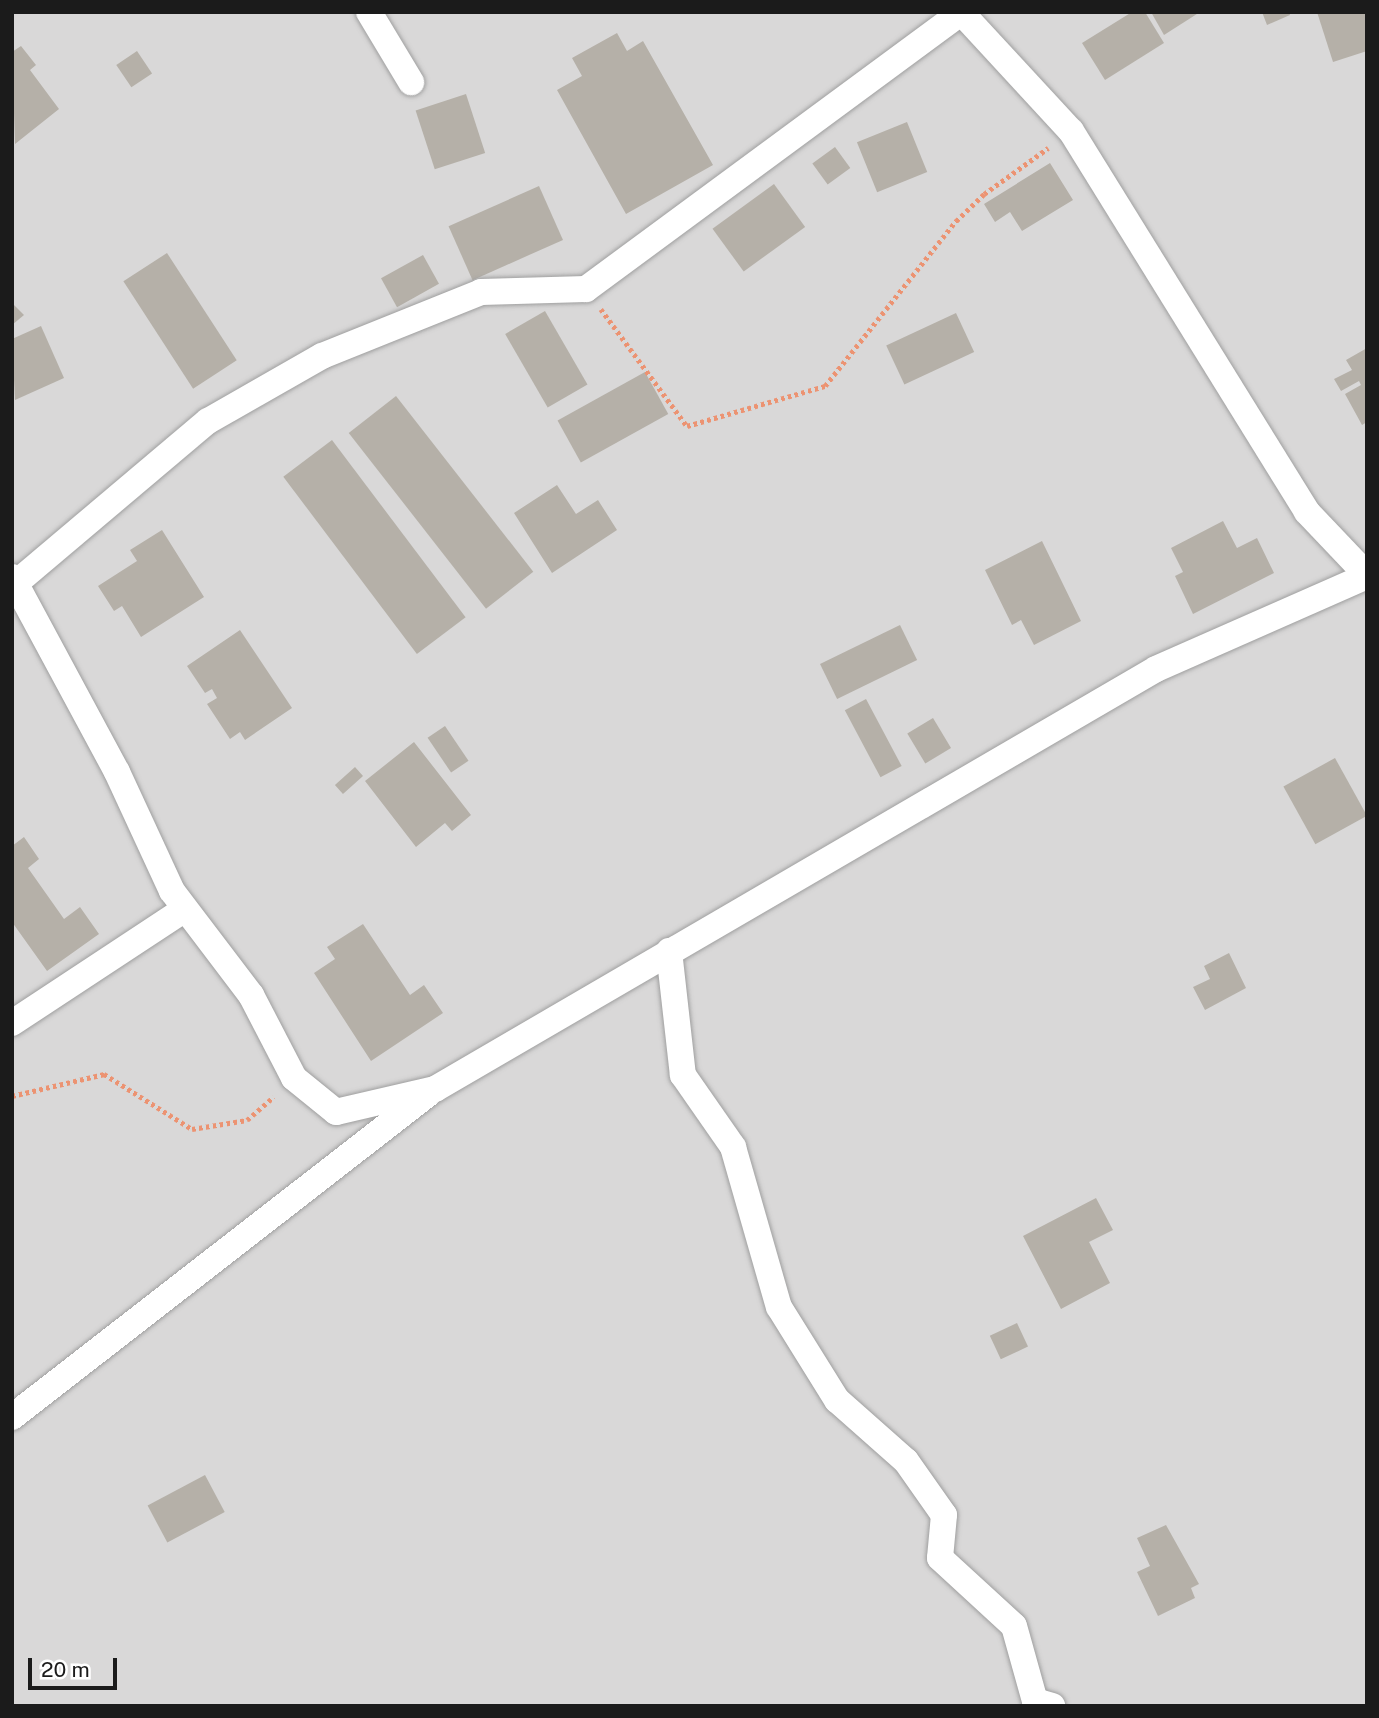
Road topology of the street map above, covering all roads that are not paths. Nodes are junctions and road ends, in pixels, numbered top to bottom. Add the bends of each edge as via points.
1 (369, 12) edge
2 (961, 13) edge
3 (411, 82) dead end
4 (1367, 575) edge
5 (13, 585) edge
6 (185, 909) junction
7 (669, 951) junction
8 (12, 1023) edge
9 (435, 1088) junction
10 (12, 1417) edge
11 (1052, 1706) edge

1 - 3 street
2 - 4 street via 1071,131 1307,512
2 - 5 street via 586,289 481,292 322,356 208,421
4 - 7 street via 1156,669
5 - 6 street
6 - 8 street
6 - 9 street via 251,995 294,1078 336,1112
7 - 9 street
7 - 11 street via 683,1075 733,1147 779,1307 837,1400 906,1461 944,1515 940,1558 1014,1626 1035,1701
9 - 10 street

